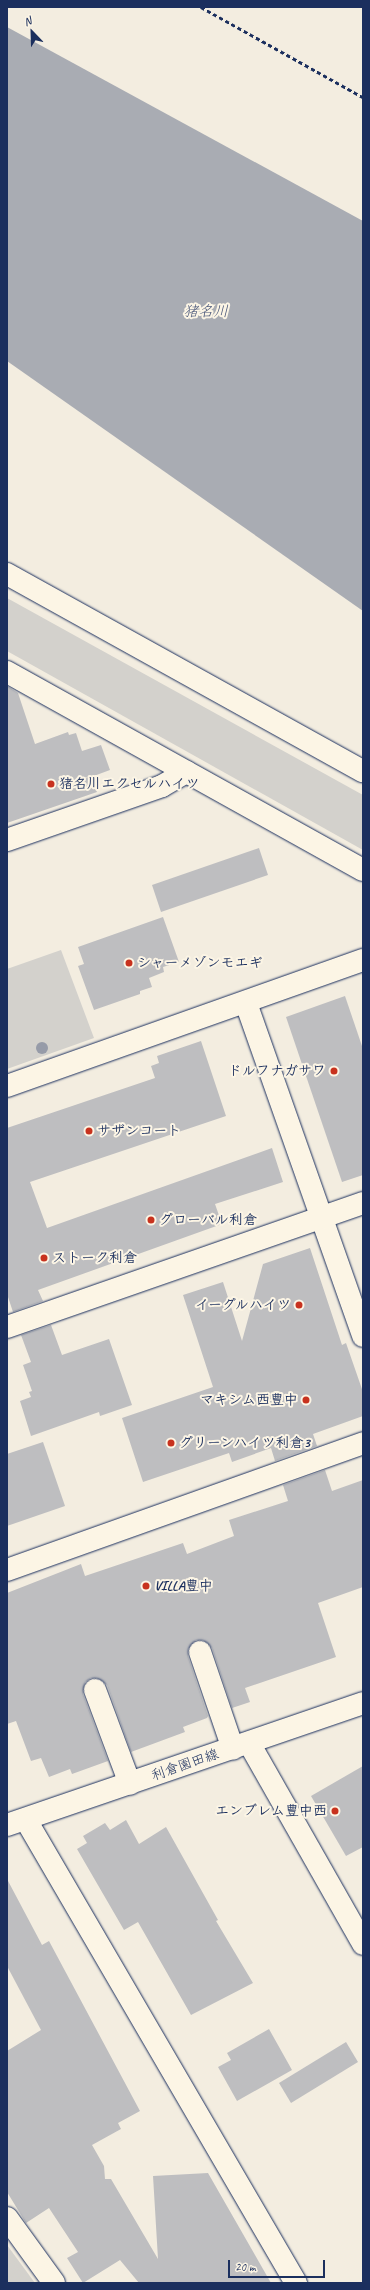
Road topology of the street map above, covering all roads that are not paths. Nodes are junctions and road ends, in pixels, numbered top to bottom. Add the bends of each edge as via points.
1 (7, 574) edge
2 (7, 672) edge
3 (186, 772) junction
4 (363, 772) edge
5 (7, 840) edge
6 (363, 870) edge
7 (363, 960) edge
8 (246, 1003) junction
9 (7, 1086) edge
10 (363, 1203) edge
11 (320, 1218) junction
12 (7, 1327) edge
13 (363, 1336) edge
14 (363, 1443) edge
15 (7, 1570) edge
16 (200, 1652) dead end
17 (96, 1690) dead end
18 (363, 1703) edge
19 (241, 1746) junction
20 (130, 1784) junction
21 (17, 1823) edge
22 (363, 1944) edge
23 (7, 2218) edge
24 (54, 2283) edge
25 (296, 2283) edge

1 - 4 street
2 - 3 street
3 - 5 street via 162,786
3 - 6 street
7 - 8 street
8 - 9 street
8 - 11 street
10 - 11 street
11 - 12 street
11 - 13 street
14 - 15 street
16 - 19 street
17 - 20 street
18 - 19 street, 利倉園田線
19 - 20 street, 利倉園田線
19 - 22 street
20 - 21 street, 利倉園田線
21 - 25 street
23 - 24 street

